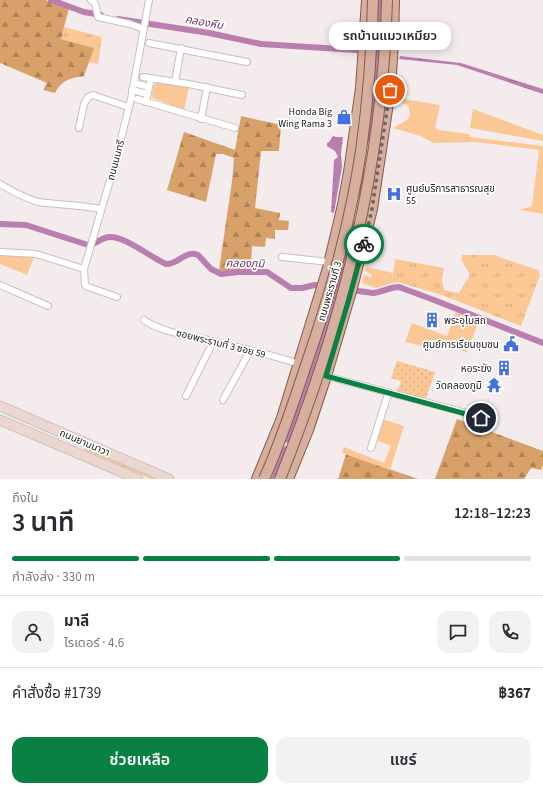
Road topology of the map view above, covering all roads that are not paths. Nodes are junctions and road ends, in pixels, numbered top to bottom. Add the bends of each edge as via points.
1 (91, 0) edge
2 (149, 0) edge
3 (367, 0) edge
4 (373, 0) edge
5 (387, 0) edge
6 (394, 0) edge
7 (145, 25) junction
8 (149, 43) dead end
9 (181, 48) junction
10 (247, 62) dead end
11 (143, 77) dead end
12 (151, 78) junction
13 (175, 82) junction
14 (133, 86) junction
15 (149, 87) junction
16 (207, 87) junction
17 (147, 94) junction
18 (242, 95) dead end
19 (137, 99) dead end
20 (146, 102) junction
21 (128, 108) junction
22 (201, 119) junction
23 (79, 128) dead end
24 (235, 128) dead end
25 (0, 184) edge
26 (101, 209) junction
27 (0, 252) edge
28 (282, 257) dead end
29 (329, 262) junction
30 (84, 270) junction
31 (0, 285) edge
32 (117, 297) dead end
33 (48, 306) dead end
34 (144, 320) dead end
35 (213, 342) junction
36 (250, 351) junction
37 (299, 364) junction
38 (326, 376) junction
39 (388, 394) junction
40 (186, 396) dead end
41 (223, 400) dead end
42 (0, 406) edge
43 (282, 418) junction
44 (0, 420) edge
45 (491, 422) dead end
46 (39, 423) junction
47 (308, 430) junction
48 (371, 448) dead end
49 (73, 451) junction
50 (138, 479) edge
51 (169, 479) edge
52 (257, 479) edge
53 (264, 479) edge
54 (280, 479) edge
55 (288, 479) edge

1 - 7 street via 95,3 96,14 102,19
2 - 7 street, ถนนนนทรี
3 - 29 main road, ถนนพระรามที่ 3 via 355,137 343,205
4 - 53 main road, ถนนพระรามที่ 3, bridge via 366,113 356,178 341,248 309,359
5 - 54 main road, ถนนพระรามที่ 3, bridge via 379,115 361,225 340,306 302,422
6 - 38 main road, ถนนพระรามที่ 3 via 390,90 372,209
7 - 14 street, ถนนนนทรี
8 - 9 street
9 - 10 street
9 - 13 street
11 - 12 street
12 - 13 street
12 - 15 street
13 - 16 street
14 - 15 street
14 - 17 street
14 - 21 street, ถนนนนทรี
15 - 17 street
16 - 18 street
16 - 22 street
17 - 20 street
19 - 20 street
20 - 22 street
21 - 23 street via 93,95 88,97
21 - 26 street, ถนนนนทรี
22 - 24 street
25 - 26 street via 38,202
26 - 30 street, ถนนนนทรี
27 - 30 street via 36,254
28 - 29 street
29 - 37 main road, ถนนพระรามที่ 3
30 - 32 street, ถนนนนทรี via 85,285
31 - 33 street
34 - 35 street, ซอยพระรามที่ 3 ซอย 59 via 171,331
35 - 36 street, ซอยพระรามที่ 3 ซอย 59
35 - 40 street
36 - 37 street, ซอยพระรามที่ 3 ซอย 59
36 - 41 street
37 - 43 main road, ถนนพระรามที่ 3
38 - 39 street
38 - 47 main road, ถนนพระรามที่ 3
39 - 45 street via 459,411
39 - 48 street
42 - 46 main road, ถนนยานนาวา
43 - 47 main road via 285,426 293,431
43 - 52 main road, ถนนพระรามที่ 3
44 - 49 main road, ถนนยานนาวา
46 - 49 main road via 40,428 79,445 79,450
46 - 51 main road, ถนนยานนาวา
47 - 55 main road, ถนนพระรามที่ 3
49 - 50 main road, ถนนยานนาวา

